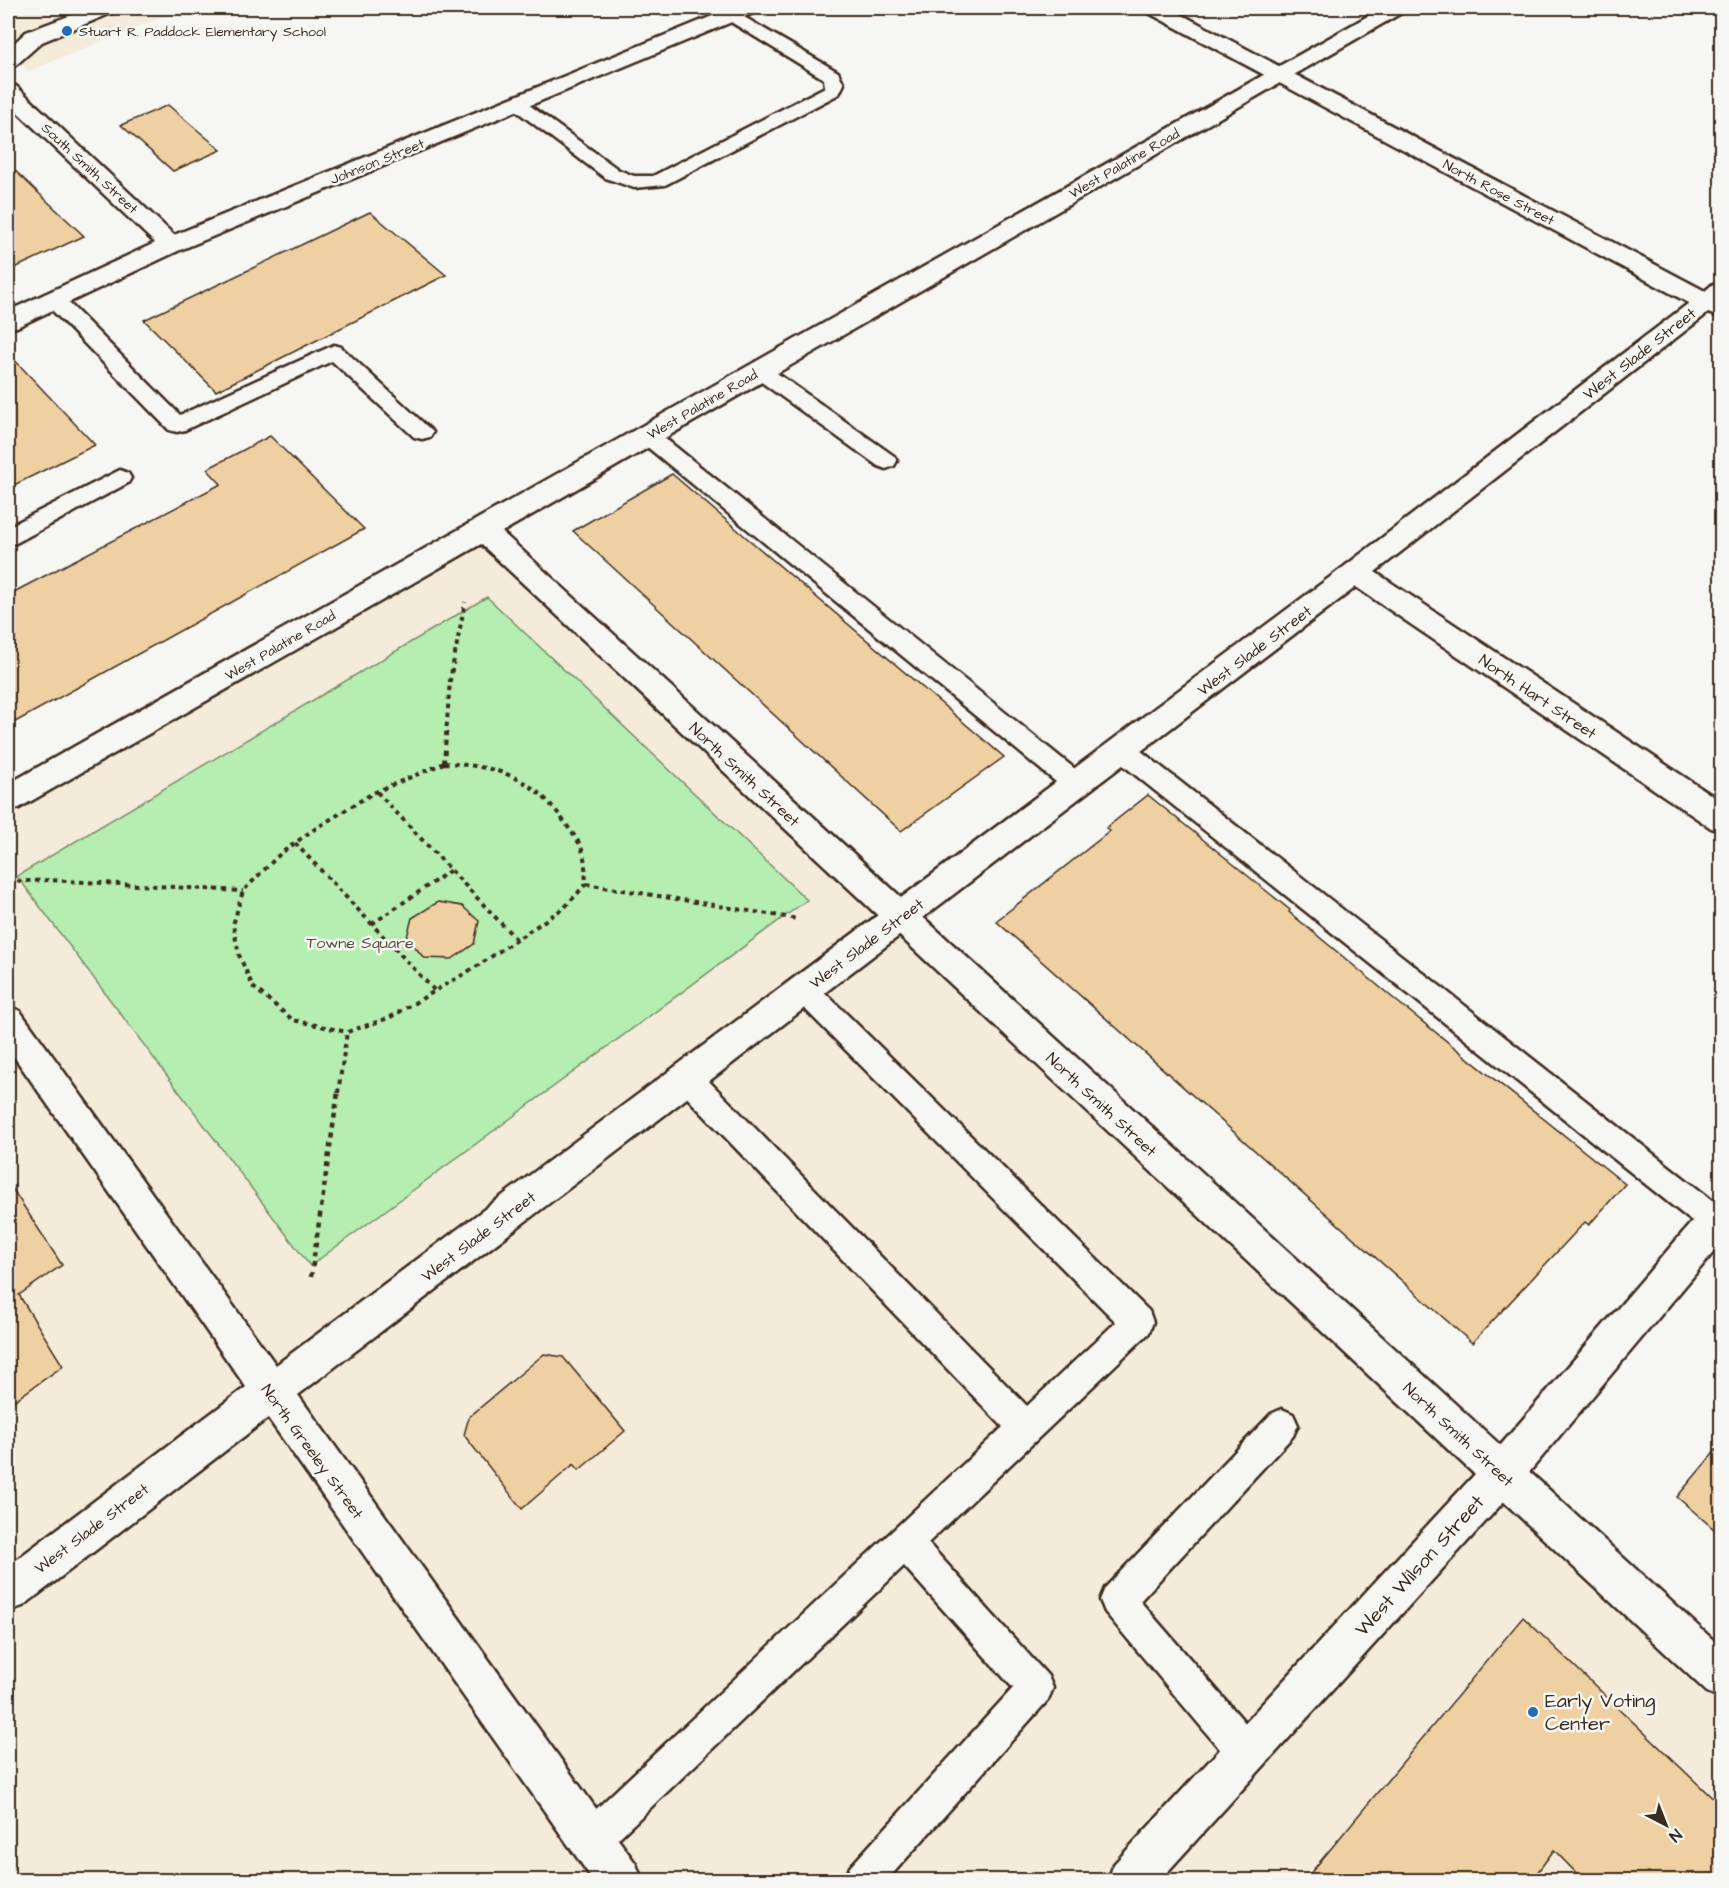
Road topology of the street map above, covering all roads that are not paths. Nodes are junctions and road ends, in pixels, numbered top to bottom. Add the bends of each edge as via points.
1 (107, 8) edge
2 (1154, 8) edge
3 (1396, 8) edge
4 (740, 11) edge
5 (8, 60) edge
6 (1277, 75) junction
7 (8, 91) edge
8 (515, 103) junction
9 (171, 245) junction
10 (53, 299) junction
11 (1716, 300) edge
12 (8, 321) edge
13 (760, 371) junction
14 (422, 432) dead end
15 (648, 436) junction
16 (886, 461) dead end
17 (120, 478) dead end
18 (483, 530) junction
19 (8, 537) edge
20 (1355, 573) junction
21 (1122, 750) junction
22 (1076, 784) junction
23 (8, 799) edge
24 (1722, 819) edge
25 (900, 917) junction
26 (804, 990) junction
27 (8, 1021) edge
28 (687, 1078) junction
29 (1718, 1218) edge
30 (271, 1393) junction
31 (1282, 1425) dead end
32 (1026, 1428) junction
33 (1502, 1474) junction
34 (905, 1543) junction
35 (8, 1591) edge
36 (1722, 1677) edge
37 (1247, 1753) junction
38 (590, 1840) junction
39 (620, 1881) edge
40 (863, 1881) edge
41 (1130, 1881) edge

1 - 5 street via 34,37
2 - 6 street, North Rose Street
3 - 6 street, West Palatine Road
4 - 8 street, Johnson Street
4 - 8 lane via 832,76 835,84 832,90 658,181 641,184 612,174
6 - 11 street, North Rose Street
6 - 13 street, West Palatine Road
7 - 9 street, South Smith Street
8 - 9 street, Johnson Street
9 - 10 street, Johnson Street
10 - 12 street, Johnson Street
10 - 14 lane via 177,425 334,352
11 - 20 street, West Slade Street
13 - 15 street, West Palatine Road
13 - 16 lane
15 - 18 street, West Palatine Road
15 - 22 lane
17 - 19 lane
18 - 23 street, West Palatine Road
18 - 25 street, North Smith Street
20 - 21 street, West Slade Street
20 - 24 street, North Hart Street
21 - 22 street, West Slade Street
21 - 29 lane
22 - 25 street, West Slade Street
25 - 26 street, West Slade Street
25 - 33 street, North Smith Street
26 - 28 street, West Slade Street
26 - 32 lane via 1138,1322
27 - 30 street, North Greeley Street
28 - 30 street, West Slade Street
28 - 32 lane
29 - 33 street, West Wilson Street
30 - 35 street, West Slade Street
30 - 38 street, North Greeley Street
31 - 37 lane via 1117,1600
32 - 34 lane
33 - 36 street, North Smith Street
33 - 37 street, West Wilson Street
34 - 38 lane
34 - 40 lane via 1036,1688
37 - 41 street, West Wilson Street
38 - 39 street, North Greeley Street

